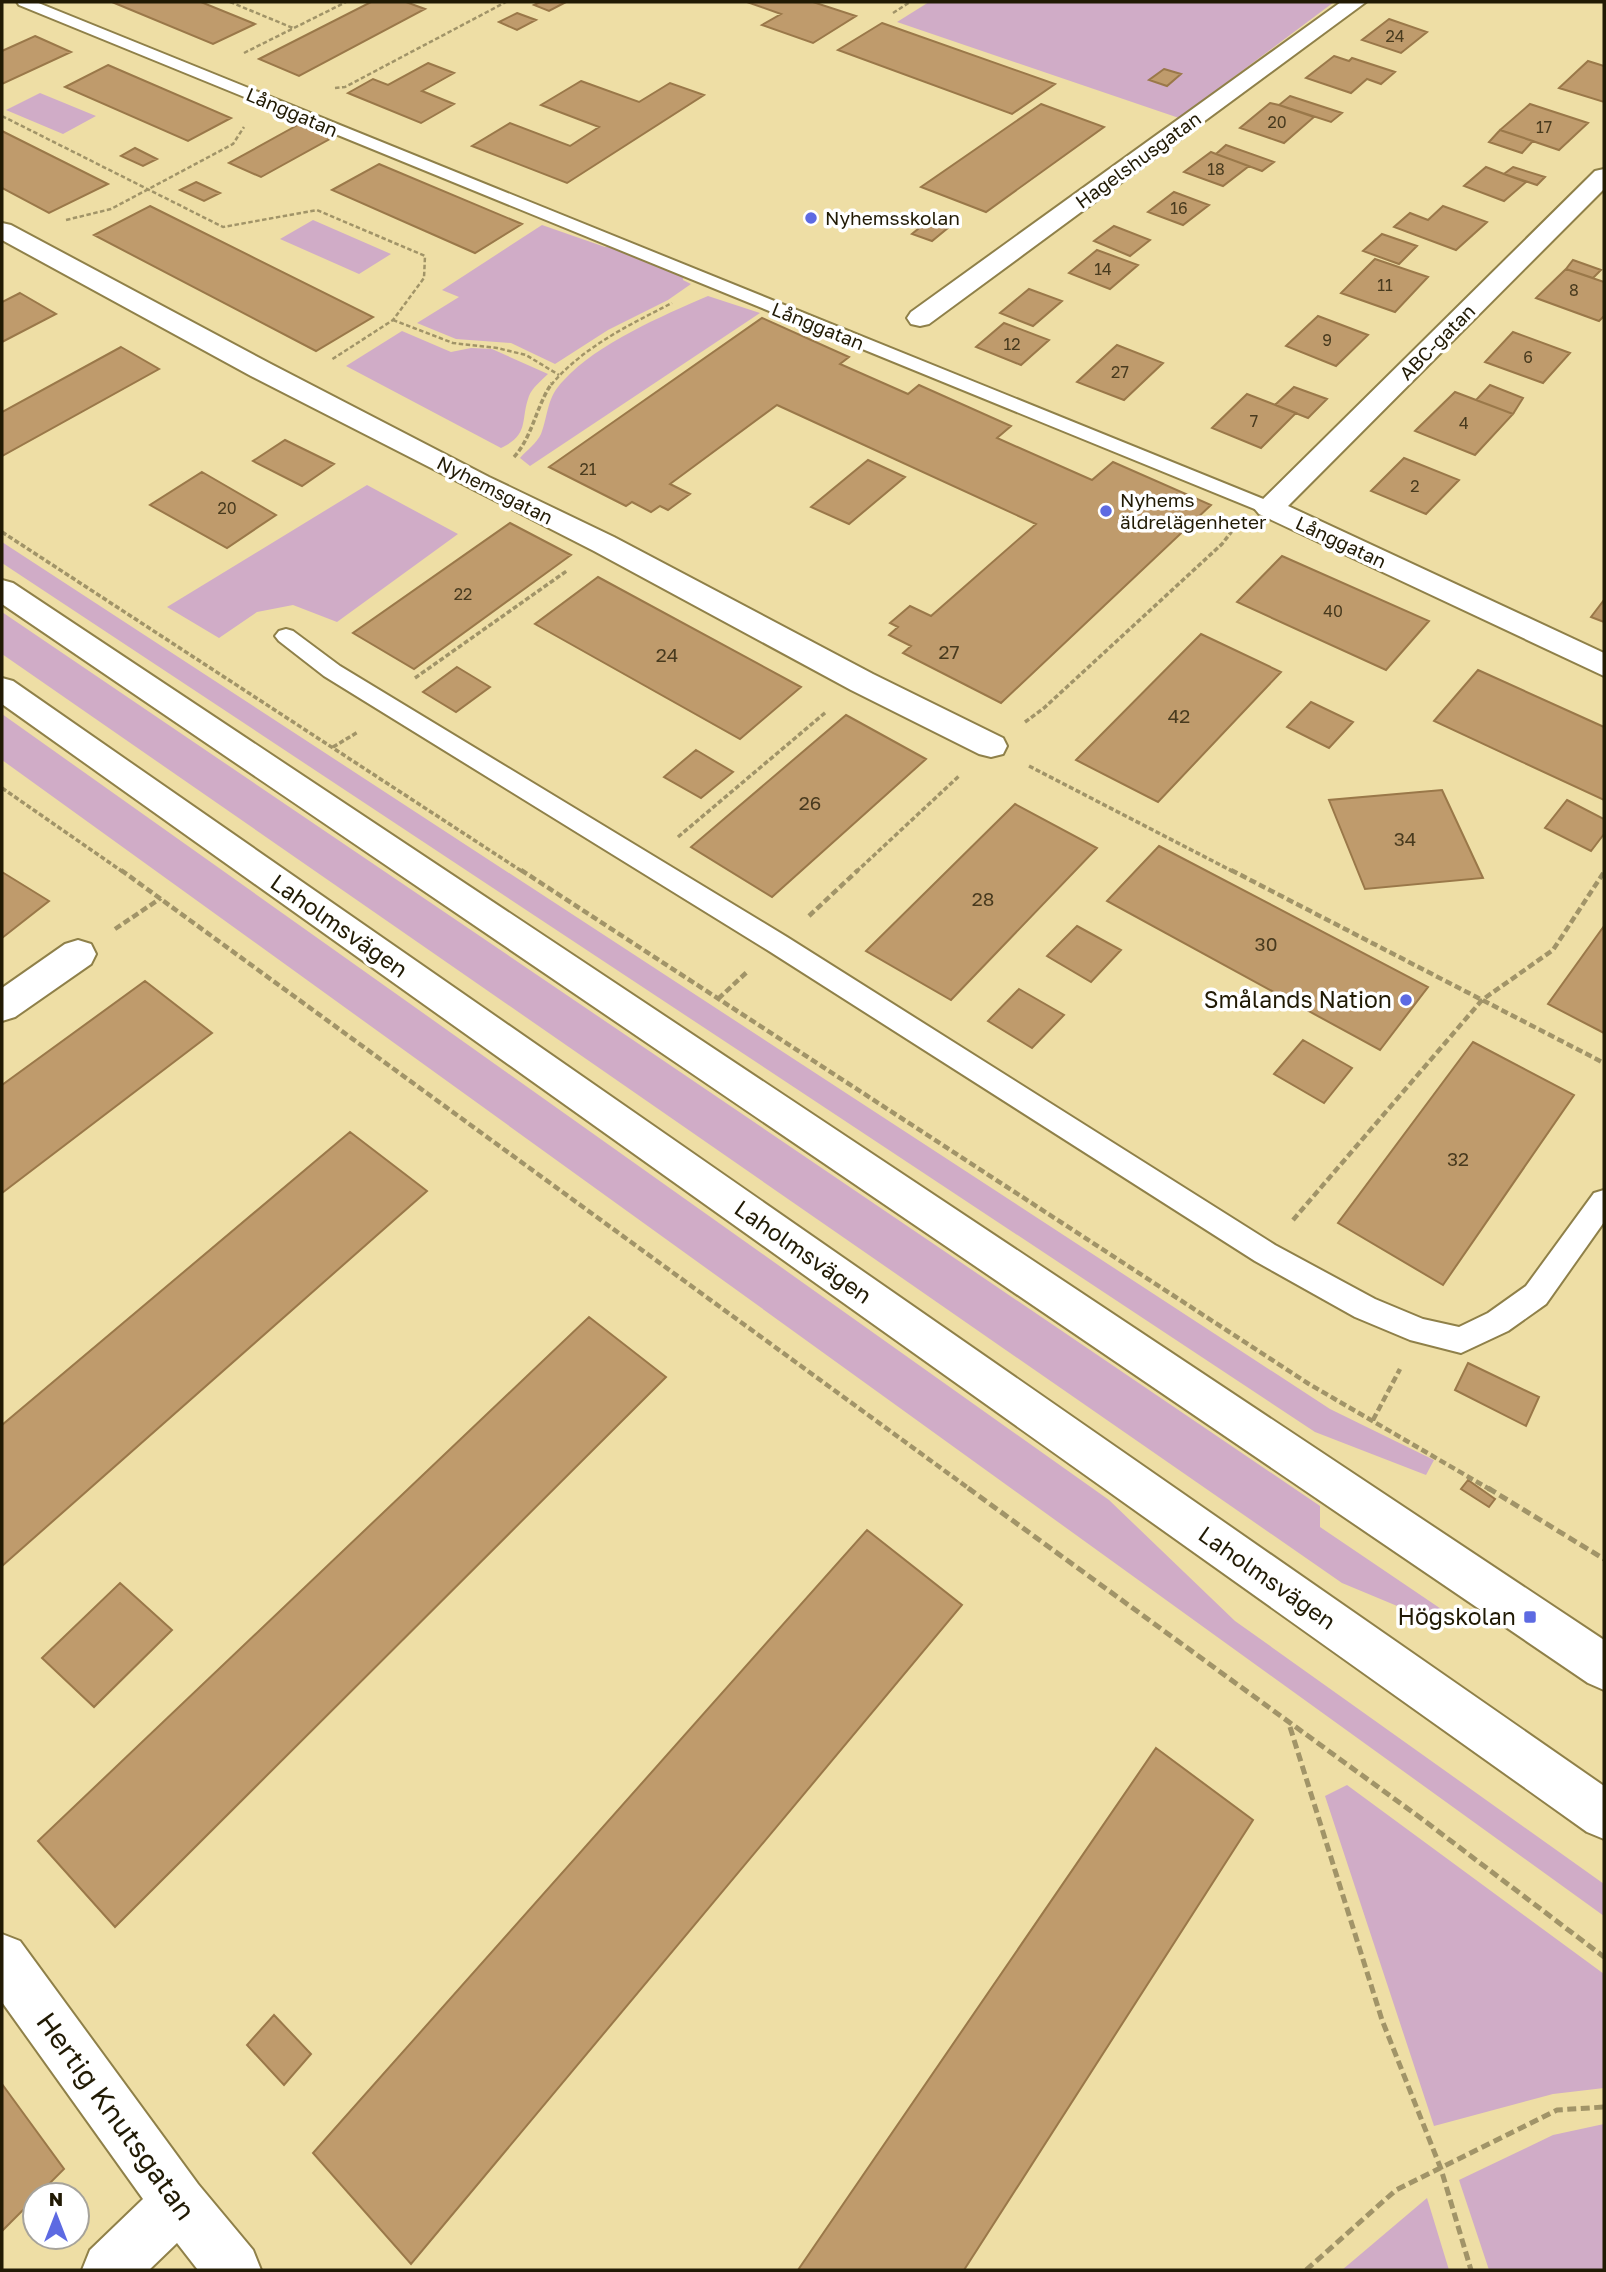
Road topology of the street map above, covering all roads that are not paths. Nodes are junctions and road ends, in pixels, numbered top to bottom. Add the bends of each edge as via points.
1 (24, 2) edge
2 (1355, 2) edge
3 (1604, 176) edge
4 (11, 235) edge
5 (920, 318) dead end
6 (1269, 509) junction
7 (2, 590) edge
8 (286, 636) dead end
9 (1604, 666) edge
10 (2, 689) edge
11 (991, 746) road end
12 (78, 954) road end
13 (2, 1007) edge
14 (1604, 1201) edge
15 (1604, 1667) edge
16 (1604, 1815) edge
17 (2, 1959) edge
18 (179, 2203) junction
19 (110, 2270) edge
20 (233, 2270) edge

1 - 6 lane, Långgatan
2 - 5 main road, Hagelshusgatan
3 - 6 main road, ABC-gatan
4 - 11 main road, Nyhemsgatan via 261,370
6 - 9 main road, Långgatan
7 - 15 main road
8 - 14 lane via 332,671 779,944 1265,1252 1364,1308 1420,1331 1461,1340 1499,1322 1536,1295
10 - 16 main road, Laholmsvägen
12 - 13 main road
17 - 18 main road, Hertig Knutsgatan
18 - 19 main road
18 - 20 main road, Hertig Knutsgatan

